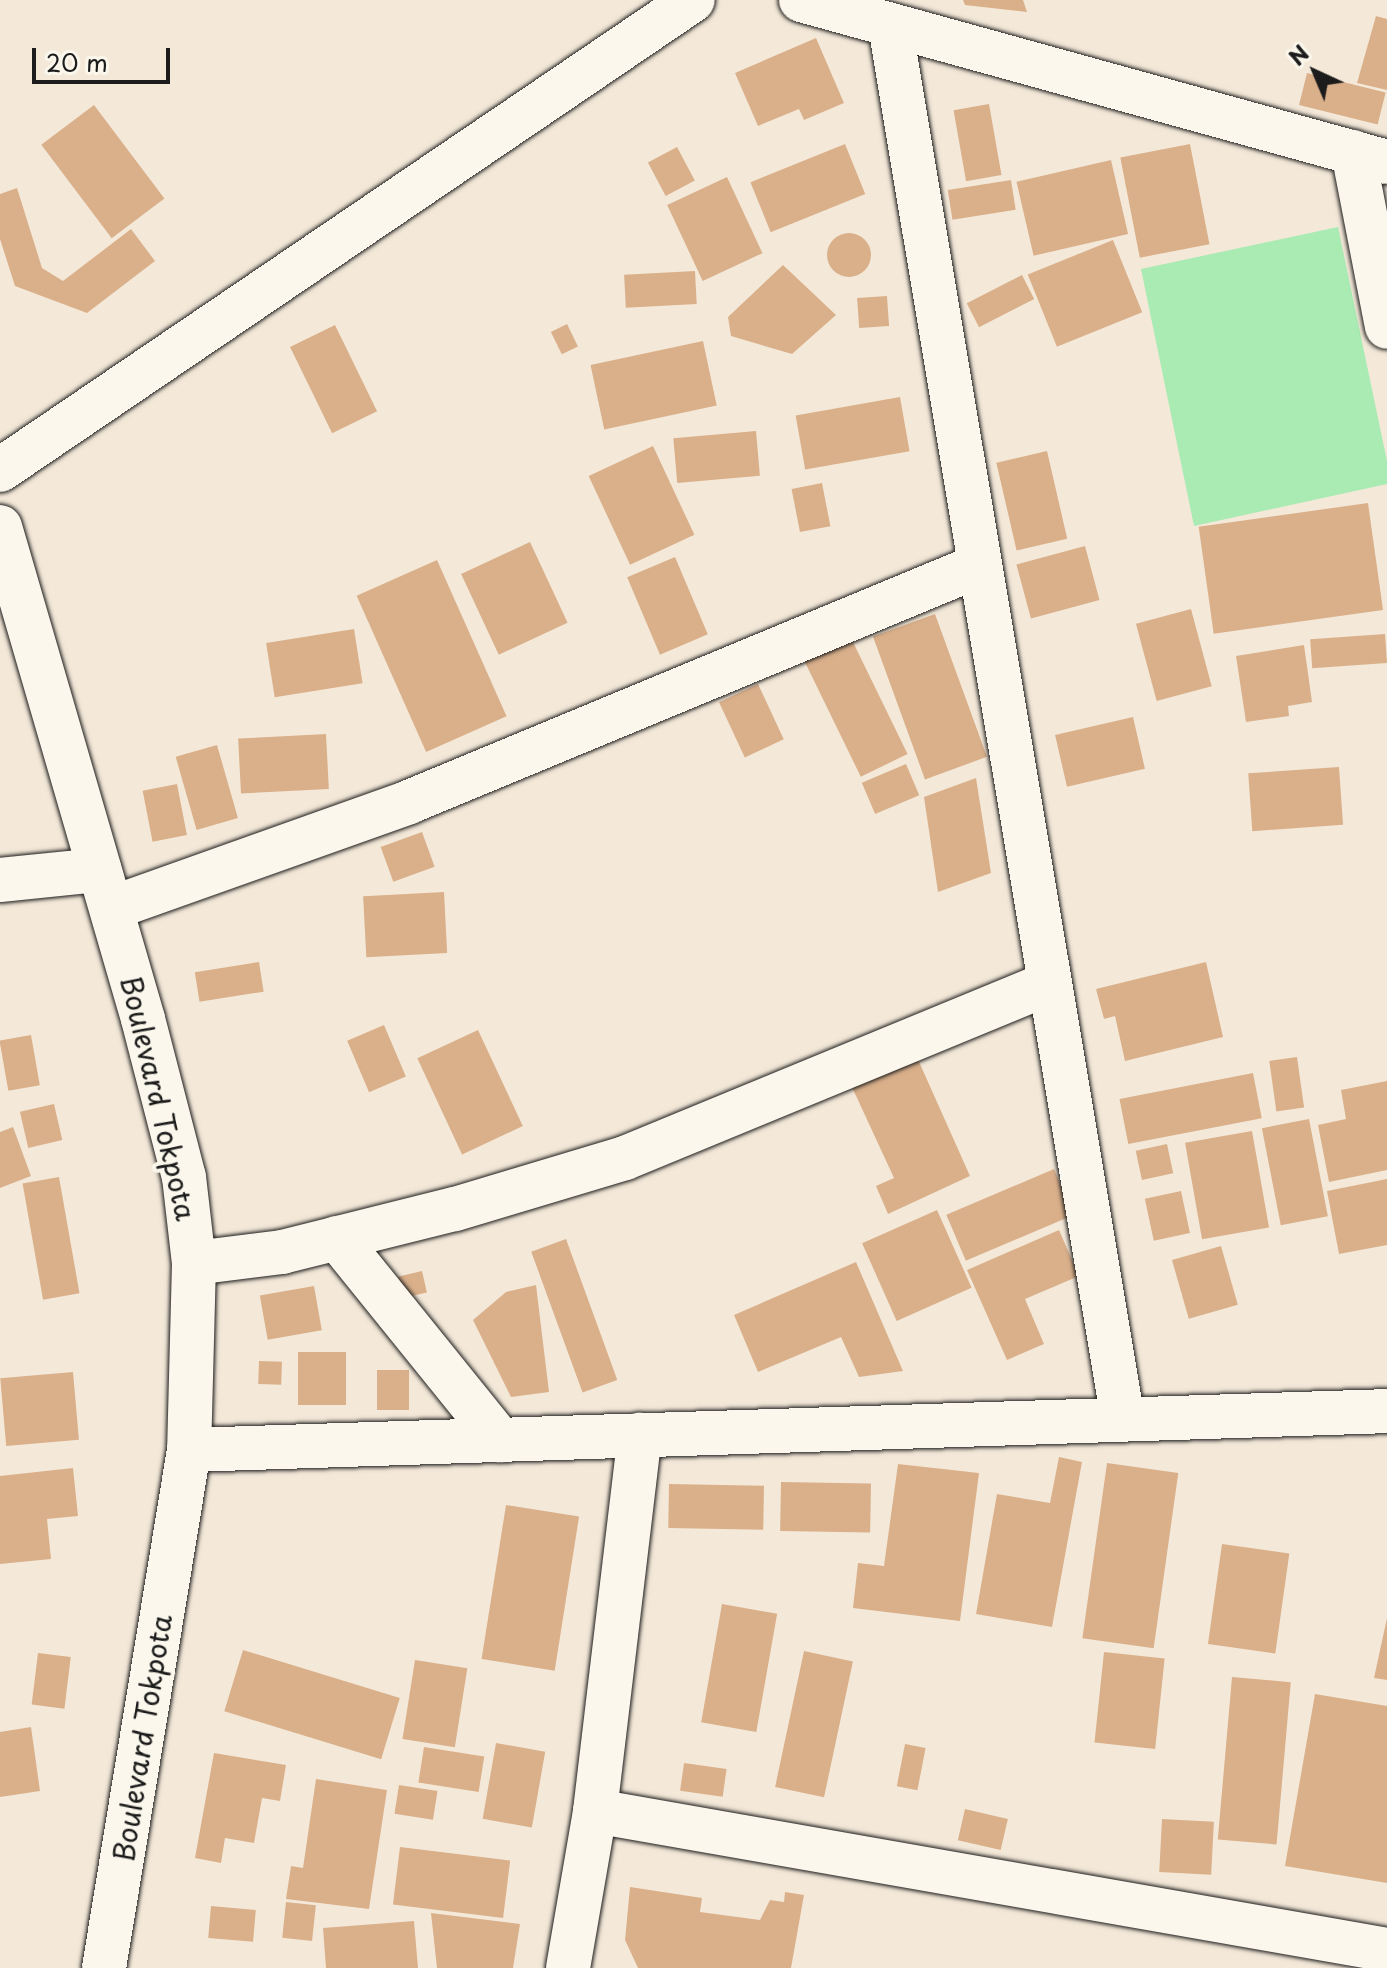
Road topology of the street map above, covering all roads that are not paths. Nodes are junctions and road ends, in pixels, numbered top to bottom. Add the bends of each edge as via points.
1 (693, 0) edge
2 (801, 0) edge
3 (890, 25) junction
4 (1370, 157) edge
5 (1387, 327) edge
6 (0, 470) edge
7 (0, 527) edge
8 (978, 566) junction
9 (0, 880) edge
10 (105, 889) junction
11 (1048, 984) junction
12 (337, 1238) junction
13 (194, 1263) junction
14 (1387, 1411) edge
15 (1123, 1420) junction
16 (640, 1435) junction
17 (500, 1440) junction
18 (189, 1450) junction
19 (595, 1811) junction
20 (1387, 1950) edge
21 (104, 1968) edge
22 (568, 1968) edge

1 - 6 street
2 - 3 street
3 - 4 street
3 - 8 street
4 - 5 street
7 - 10 street, Boulevard Tokpota
8 - 10 street via 409,802
8 - 11 street
9 - 10 street
10 - 13 street, Boulevard Tokpota via 184,1177
11 - 12 street via 625,1158
11 - 15 street
12 - 13 street via 282,1252
12 - 17 street
13 - 18 street, Boulevard Tokpota
14 - 15 street
15 - 16 street
16 - 17 street
16 - 19 street
17 - 18 street
18 - 21 street, Boulevard Tokpota
19 - 20 street
19 - 22 street

